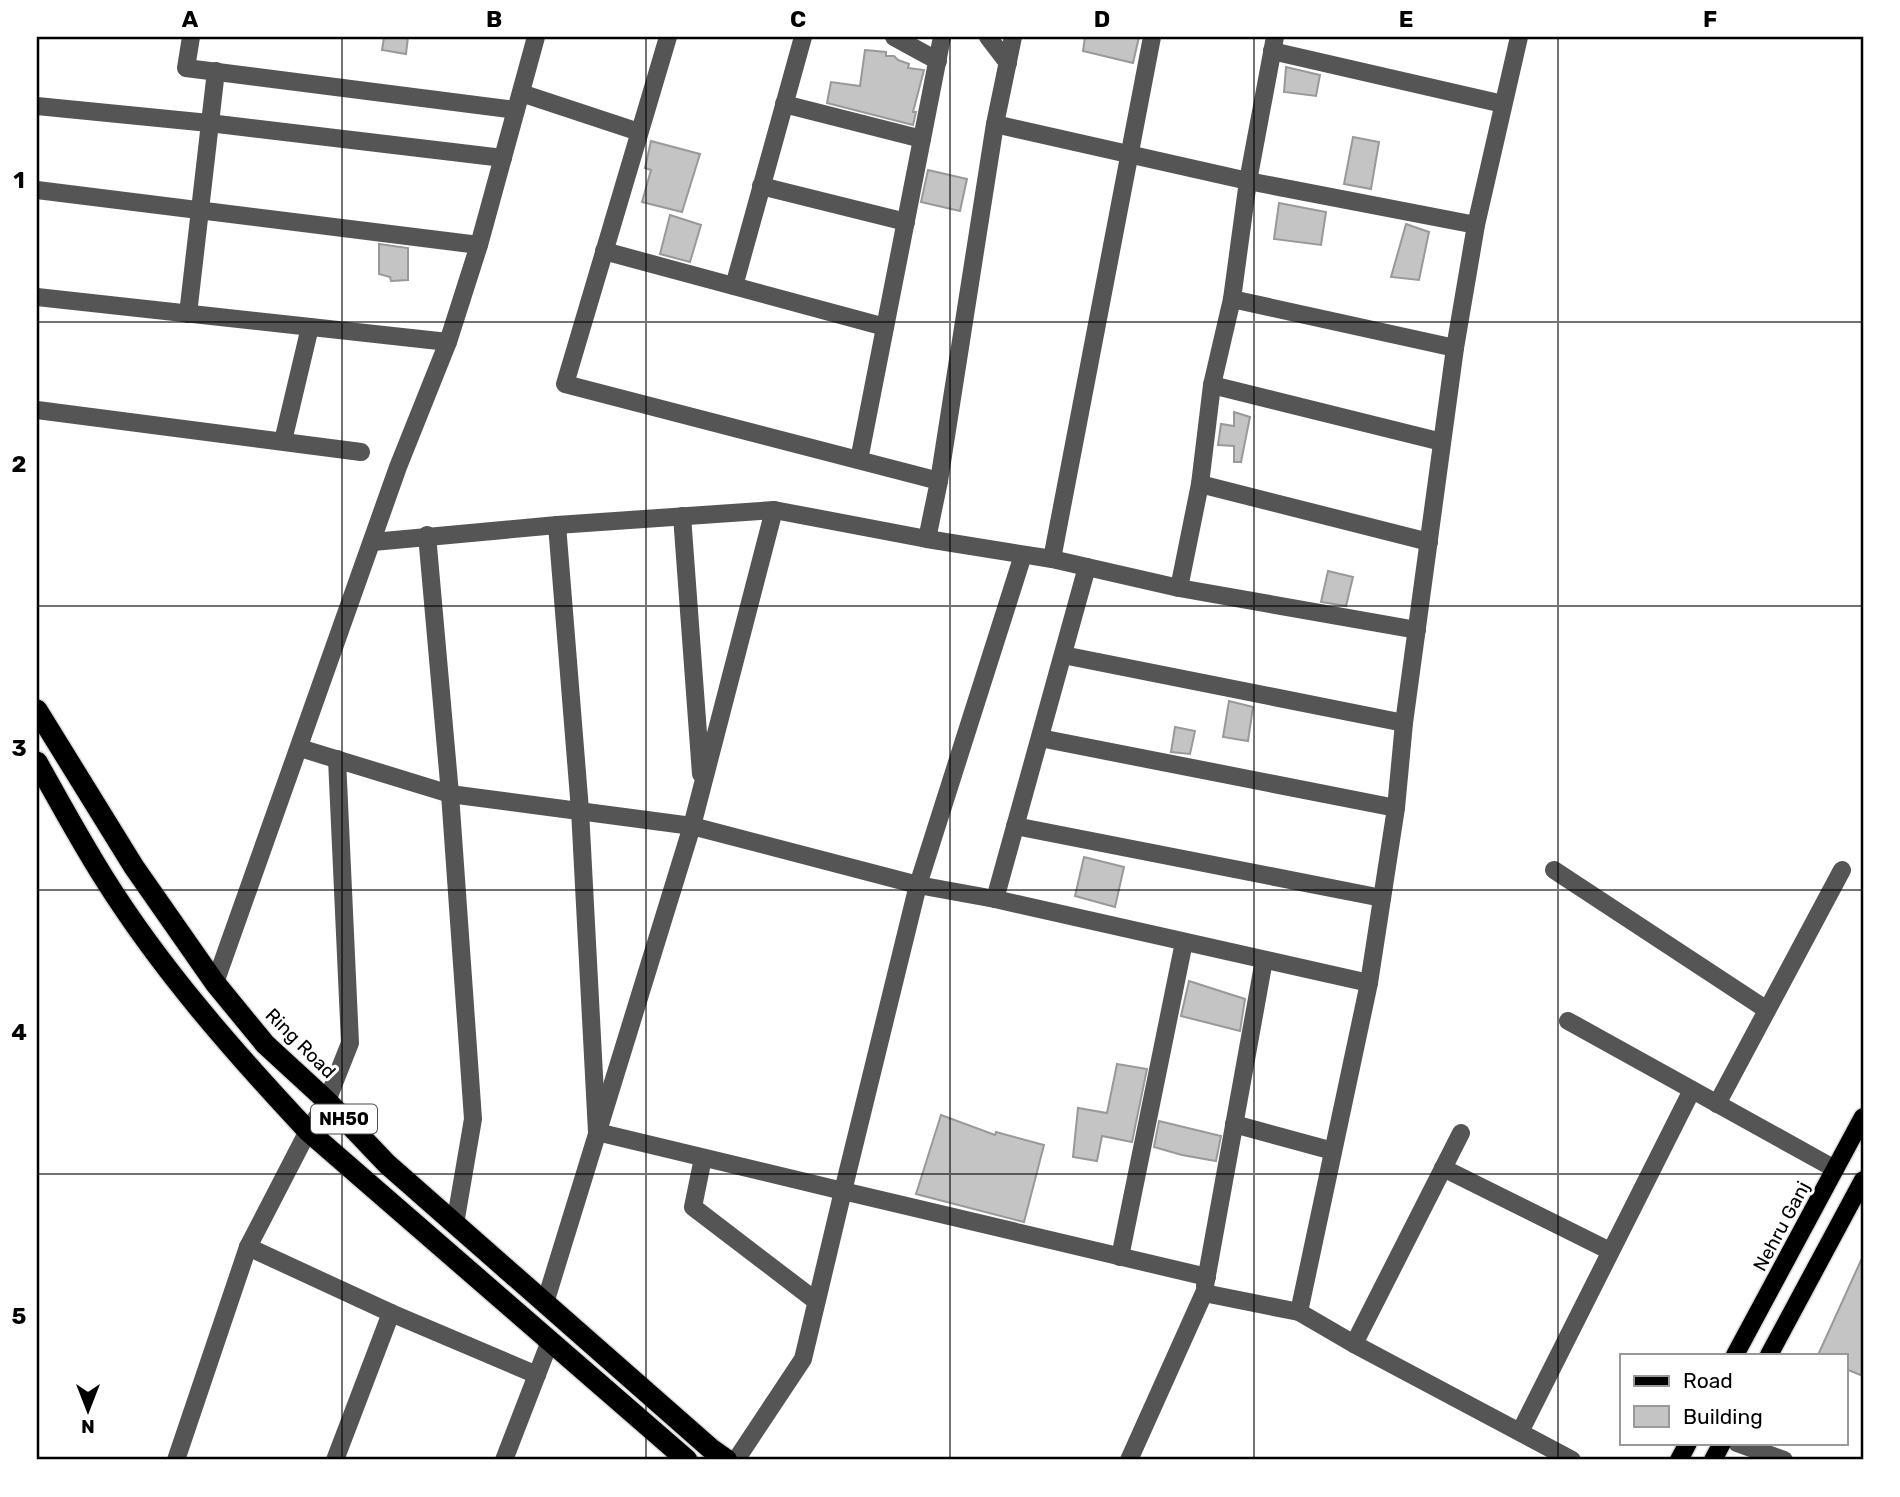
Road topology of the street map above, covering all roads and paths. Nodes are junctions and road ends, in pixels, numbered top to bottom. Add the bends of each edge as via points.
1 (191, 37) edge
2 (537, 37) edge
3 (668, 37) edge
4 (803, 37) edge
5 (894, 37) edge
6 (942, 37) edge
7 (988, 37) edge
8 (1013, 37) edge
9 (1152, 37) edge
10 (1519, 37) edge
11 (1273, 44) edge
12 (938, 61) junction
13 (1008, 63) junction
14 (216, 71) junction
15 (519, 101) junction
16 (784, 104) junction
17 (1503, 104) junction
18 (37, 106) edge
19 (209, 123) junction
20 (996, 124) junction
21 (639, 132) junction
22 (922, 139) junction
23 (1128, 154) junction
24 (503, 158) junction
25 (1248, 181) junction
26 (761, 186) junction
27 (37, 190) edge
28 (199, 210) junction
29 (906, 222) junction
30 (1476, 225) junction
31 (479, 245) junction
32 (604, 251) junction
33 (734, 286) junction
34 (37, 297) edge
35 (1232, 299) junction
36 (188, 314) junction
37 (310, 327) junction
38 (885, 327) junction
39 (447, 342) junction
40 (1455, 348) junction
41 (1212, 385) junction
42 (37, 410) edge
43 (283, 441) junction
44 (1443, 442) junction
45 (361, 452) dead end
46 (859, 460) junction
47 (939, 481) junction
48 (1200, 484) junction
49 (774, 510) junction
50 (682, 516) junction
51 (557, 524) junction
52 (427, 535) junction
53 (927, 539) junction
54 (373, 542) junction
55 (1429, 542) junction
56 (1023, 555) junction
57 (1052, 559) junction
58 (1087, 567) junction
59 (1179, 588) junction
60 (1418, 630) junction
61 (1063, 654) junction
62 (37, 710) edge
63 (1404, 723) junction
64 (1041, 738) junction
65 (300, 748) junction
66 (337, 759) junction
67 (37, 762) edge
68 (702, 790) junction
69 (450, 794) junction
70 (1396, 808) junction
71 (580, 810) junction
72 (692, 826) junction
73 (1015, 826) junction
74 (1554, 870) dead end
75 (1842, 870) dead end
76 (918, 885) junction
77 (1382, 898) junction
78 (995, 899) junction
79 (1184, 943) junction
80 (1264, 960) junction
81 (215, 983) junction
82 (1369, 983) junction
83 (1767, 1010) junction
84 (1568, 1021) dead end
85 (1692, 1090) junction
86 (327, 1101) junction
87 (1717, 1104) junction
88 (1863, 1117) edge
89 (1234, 1124) junction
90 (308, 1131) junction
91 (597, 1132) junction
92 (1461, 1133) dead end
93 (1333, 1151) junction
94 (703, 1157) junction
95 (1443, 1168) junction
96 (1835, 1169) junction
97 (1862, 1184) edge
98 (843, 1191) junction
99 (455, 1224) junction
100 (248, 1247) junction
101 (1610, 1251) junction
102 (1120, 1257) junction
103 (1205, 1285) junction
104 (816, 1301) junction
105 (545, 1303) junction
106 (1298, 1312) junction
107 (391, 1313) junction
108 (550, 1341) junction
109 (1354, 1344) junction
110 (1736, 1354) edge
111 (1770, 1354) edge
112 (537, 1375) junction
113 (1520, 1432) junction
114 (1687, 1444) edge
115 (1721, 1444) edge
116 (1740, 1444) edge
117 (176, 1460) edge
118 (335, 1460) edge
119 (503, 1460) edge
120 (687, 1460) edge
121 (727, 1460) edge
122 (736, 1460) edge
123 (1129, 1460) edge
124 (1572, 1460) edge
125 (1679, 1460) edge
126 (1713, 1460) edge
127 (1784, 1460) edge

1 - 14 street via 187,68
2 - 15 street
3 - 21 street
4 - 16 street
5 - 12 street
6 - 12 street
7 - 13 street
8 - 13 street
9 - 23 street
10 - 17 street
11 - 17 street
11 - 25 street
12 - 22 street
13 - 20 street
14 - 15 street
14 - 19 street
15 - 21 street
15 - 24 street
16 - 22 street
16 - 26 street
17 - 30 street
18 - 19 street
19 - 24 street
19 - 28 street
20 - 23 street
20 - 47 street
21 - 32 street
22 - 29 street
23 - 25 street
23 - 57 street
24 - 31 street
25 - 30 street
25 - 35 street
26 - 29 street
26 - 33 street
27 - 28 street
28 - 31 street
28 - 36 street
29 - 38 street
30 - 40 street
31 - 39 street
32 - 33 street
32 - 46 street via 565,384
33 - 38 street
34 - 36 street
35 - 40 street
35 - 41 street
36 - 37 street
37 - 39 street
37 - 43 street
38 - 46 street
39 - 54 street
40 - 44 street
41 - 44 street
41 - 48 street
42 - 43 street
43 - 45 street
44 - 55 street
46 - 47 street
47 - 53 street
48 - 55 street
48 - 59 street
49 - 50 street
49 - 53 street
49 - 68 street
50 - 51 street
50 - 68 street
51 - 52 street
51 - 71 street
52 - 54 street
52 - 69 street
53 - 56 street
54 - 65 street
55 - 60 street
56 - 57 street
56 - 76 street
57 - 58 street
58 - 59 street
58 - 61 street
59 - 60 street
60 - 63 street
61 - 63 street
61 - 64 street
62 - 81 highway, Ring Road / NH50 via 134,867
63 - 70 street
64 - 70 street
64 - 73 street
65 - 66 street
65 - 81 street
66 - 69 street
66 - 86 street via 350,1043
67 - 90 highway, NH50 via 104,878 157,954
68 - 72 street
69 - 71 street
69 - 99 street via 473,1119
70 - 77 street
71 - 72 street
71 - 91 street
72 - 76 street
72 - 91 street
73 - 77 street
73 - 78 street
74 - 83 street
75 - 83 street
76 - 78 street
76 - 98 street
77 - 82 street
78 - 79 street
79 - 80 street
79 - 102 street
80 - 82 street
80 - 89 street
81 - 86 highway, Ring Road / NH50 via 265,1044
82 - 93 street
83 - 87 street
84 - 85 street
85 - 87 street
85 - 101 street
86 - 90 street
86 - 99 highway, Ring Road / NH50 via 387,1164
87 - 96 street
88 - 96 main road, Nehru Ganj
89 - 93 street
89 - 103 street
90 - 100 street
90 - 108 highway, NH50
91 - 94 street
91 - 105 street
92 - 95 street
93 - 106 street
94 - 98 street
94 - 104 street via 693,1207
95 - 101 street
95 - 109 street
96 - 110 main road, Nehru Ganj
97 - 111 main road
98 - 102 street
98 - 104 street
99 - 105 highway, Ring Road / NH50
100 - 107 street
100 - 117 street
101 - 113 street
102 - 103 street
103 - 106 street
103 - 123 street
104 - 122 street via 803,1359
105 - 121 highway, Ring Road / NH50
106 - 109 street
107 - 112 street
107 - 118 street
108 - 112 street
108 - 120 highway, NH50
109 - 113 street
112 - 119 street
113 - 124 street
114 - 125 main road
115 - 126 main road
116 - 127 street

